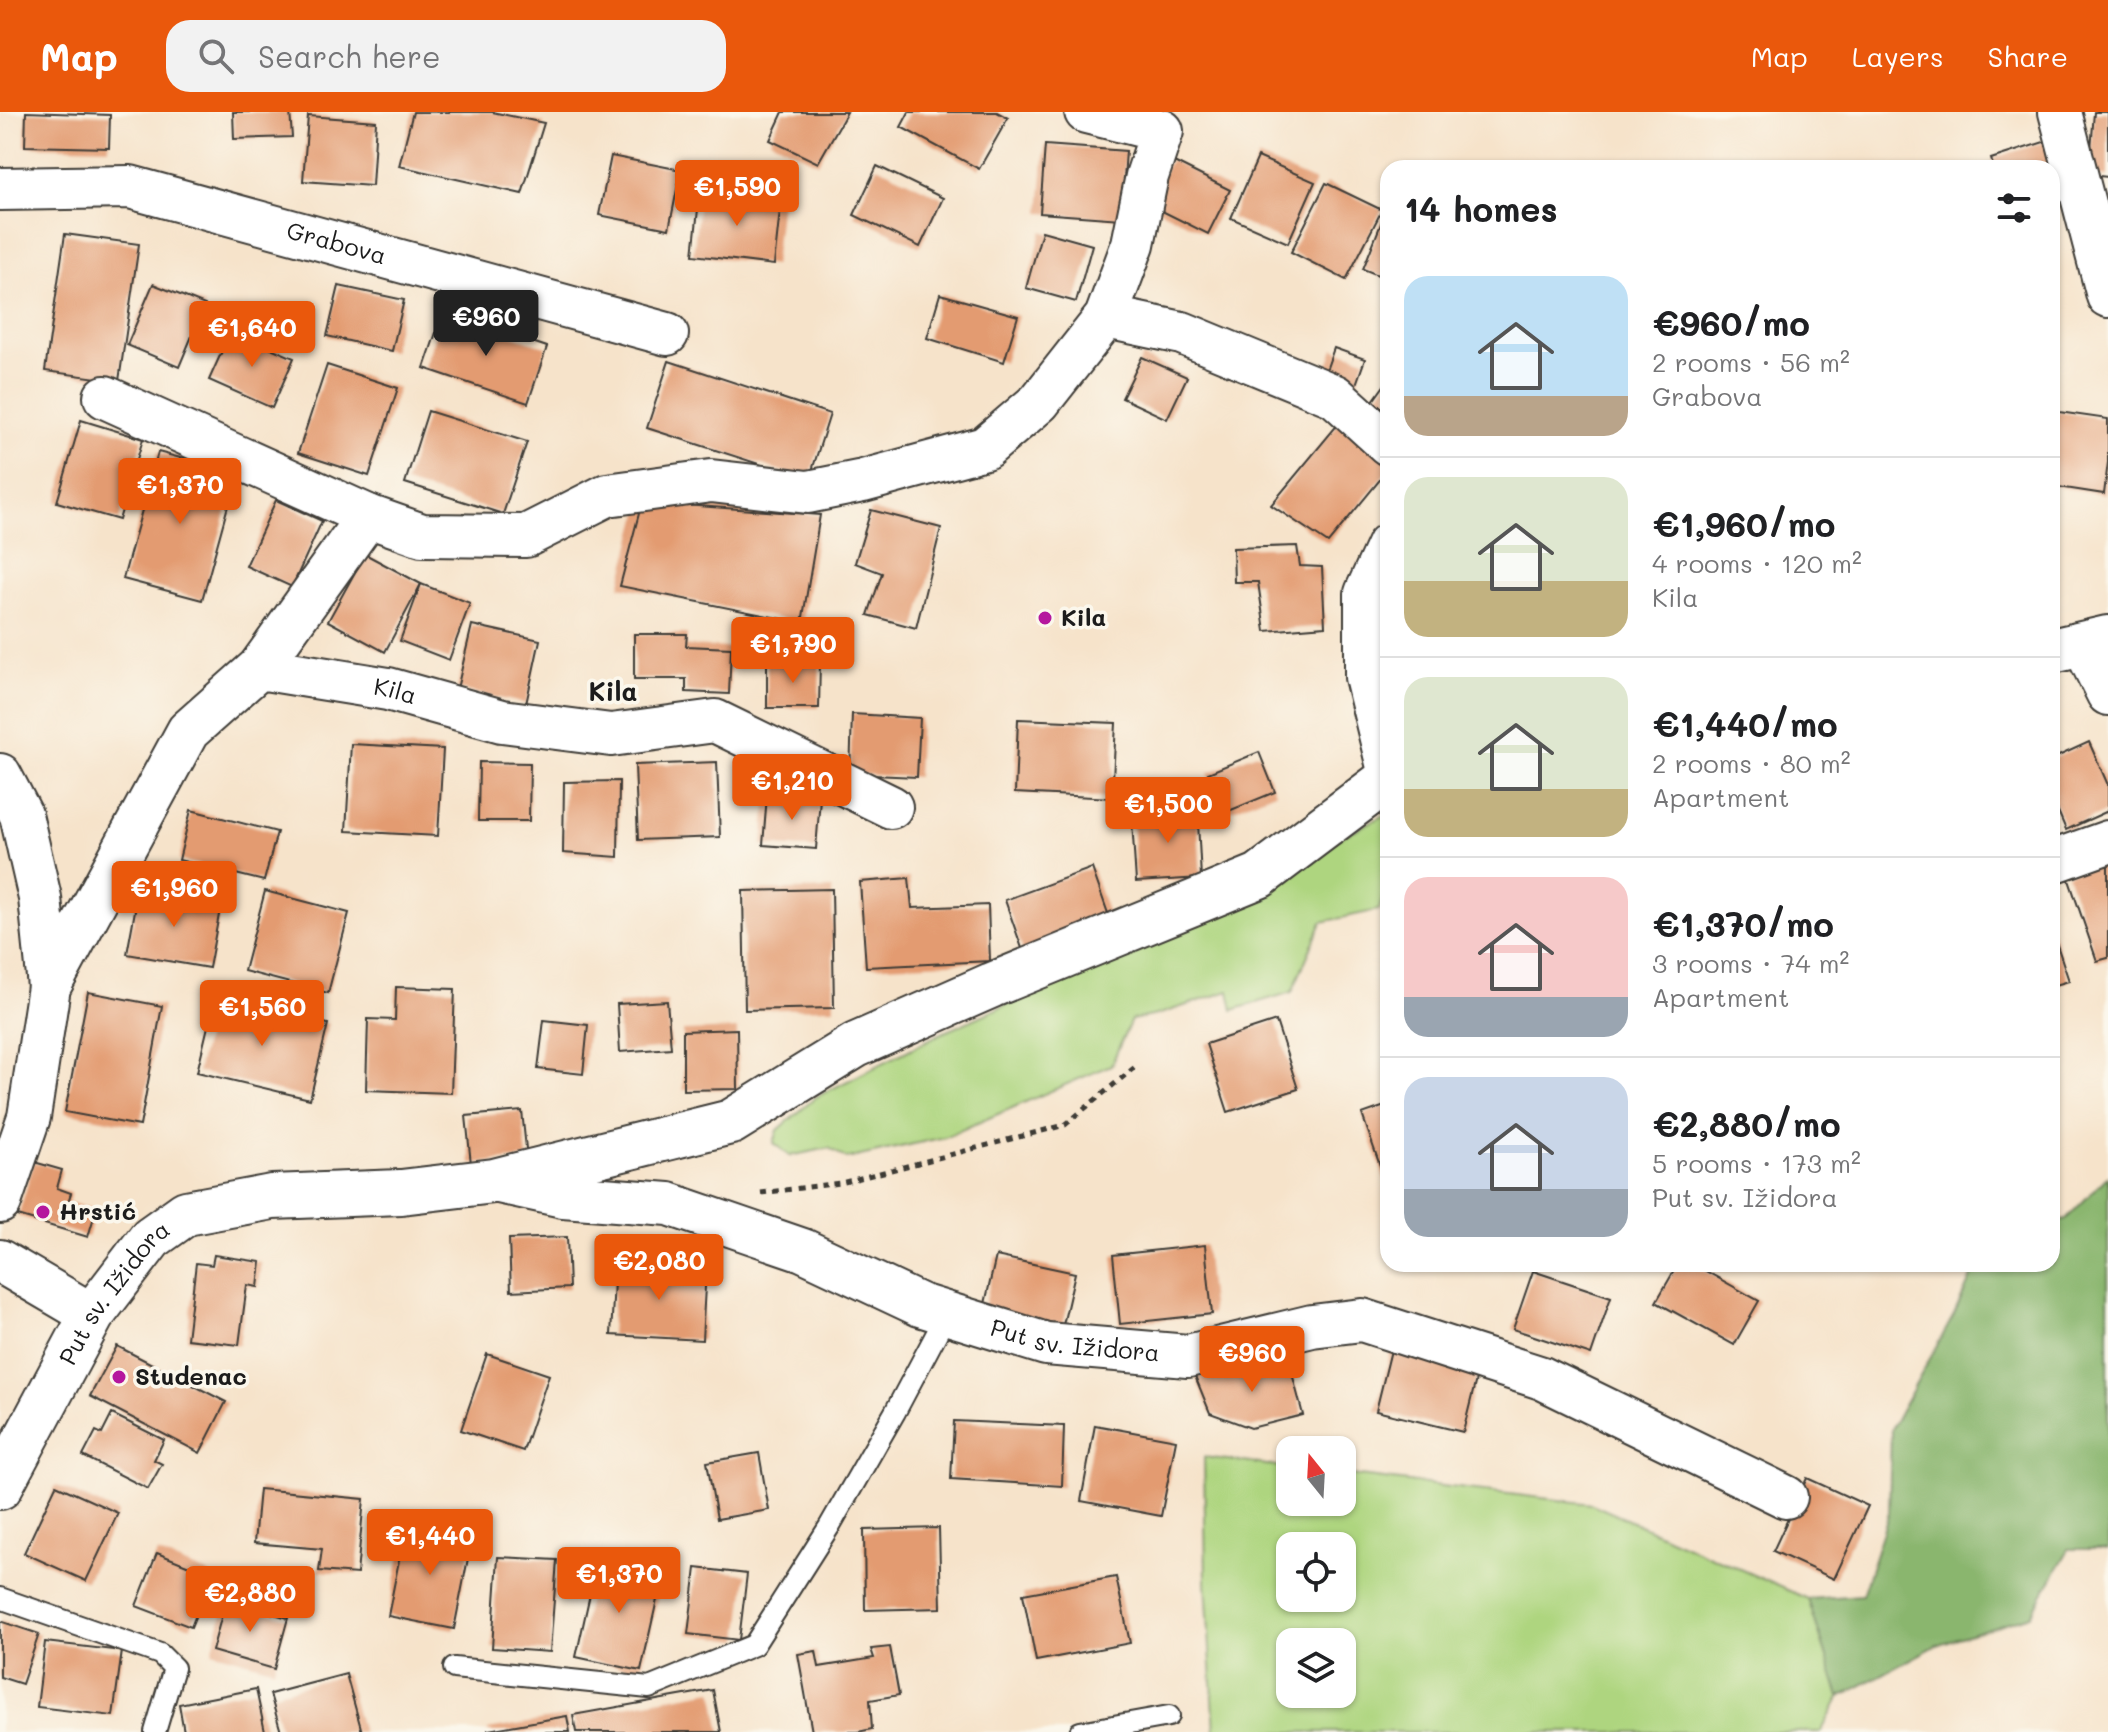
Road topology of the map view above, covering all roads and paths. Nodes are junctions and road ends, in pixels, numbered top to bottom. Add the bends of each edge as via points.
1 (1086, 112) edge
2 (2060, 112) edge
3 (1164, 121) edge
4 (0, 189) edge
5 (2108, 296) edge
6 (1106, 317) junction
7 (667, 334) dead end
8 (105, 397) dead end
9 (1380, 437) edge
10 (368, 516) junction
11 (1380, 562) edge
12 (2081, 644) edge
13 (259, 668) junction
14 (2108, 694) edge
15 (1380, 734) edge
16 (0, 775) edge
17 (1380, 785) edge
18 (891, 807) dead end
19 (2108, 842) edge
20 (2060, 859) edge
21 (49, 987) junction
22 (1135, 1067) dead end
23 (494, 1181) junction
24 (747, 1195) dead end
25 (0, 1202) edge
26 (0, 1261) edge
27 (947, 1314) junction
28 (92, 1315) junction
29 (0, 1487) edge
30 (1786, 1497) dead end
31 (0, 1598) edge
32 (454, 1668) dead end
33 (1169, 1716) dead end
34 (155, 1732) edge
35 (1080, 1732) edge

1 - 3 street
2 - 5 street
3 - 6 street via 1133,244
4 - 7 street, Grabova via 130,187
6 - 9 street via 1182,333 1335,396
6 - 10 street via 1039,402 985,448 878,477 808,492 711,481 607,495 526,536 422,535
8 - 10 street
10 - 13 street
11 - 15 street via 1366,593 1366,677
12 - 14 street
13 - 18 street, Kila via 388,689 502,721 611,735 715,721
13 - 21 street via 188,731
16 - 21 street via 21,815 40,898
17 - 23 street, Put sv. Ižidora via 1259,876 856,1045 731,1122
19 - 20 street
21 - 25 street via 29,1117
22 - 24 path via 1065,1125 841,1183
23 - 27 street, Put sv. Ižidora via 563,1196 669,1204 803,1250
23 - 28 street, Put sv. Ižidora via 401,1192 272,1197 186,1213 151,1238
26 - 28 street
27 - 30 street, Put sv. Ižidora via 1046,1344 1188,1356 1312,1326 1362,1320 1542,1378
27 - 32 lane via 829,1527 754,1645 649,1688
28 - 29 street, Put sv. Ižidora
31 - 34 lane via 160,1654 174,1668
33 - 35 lane

